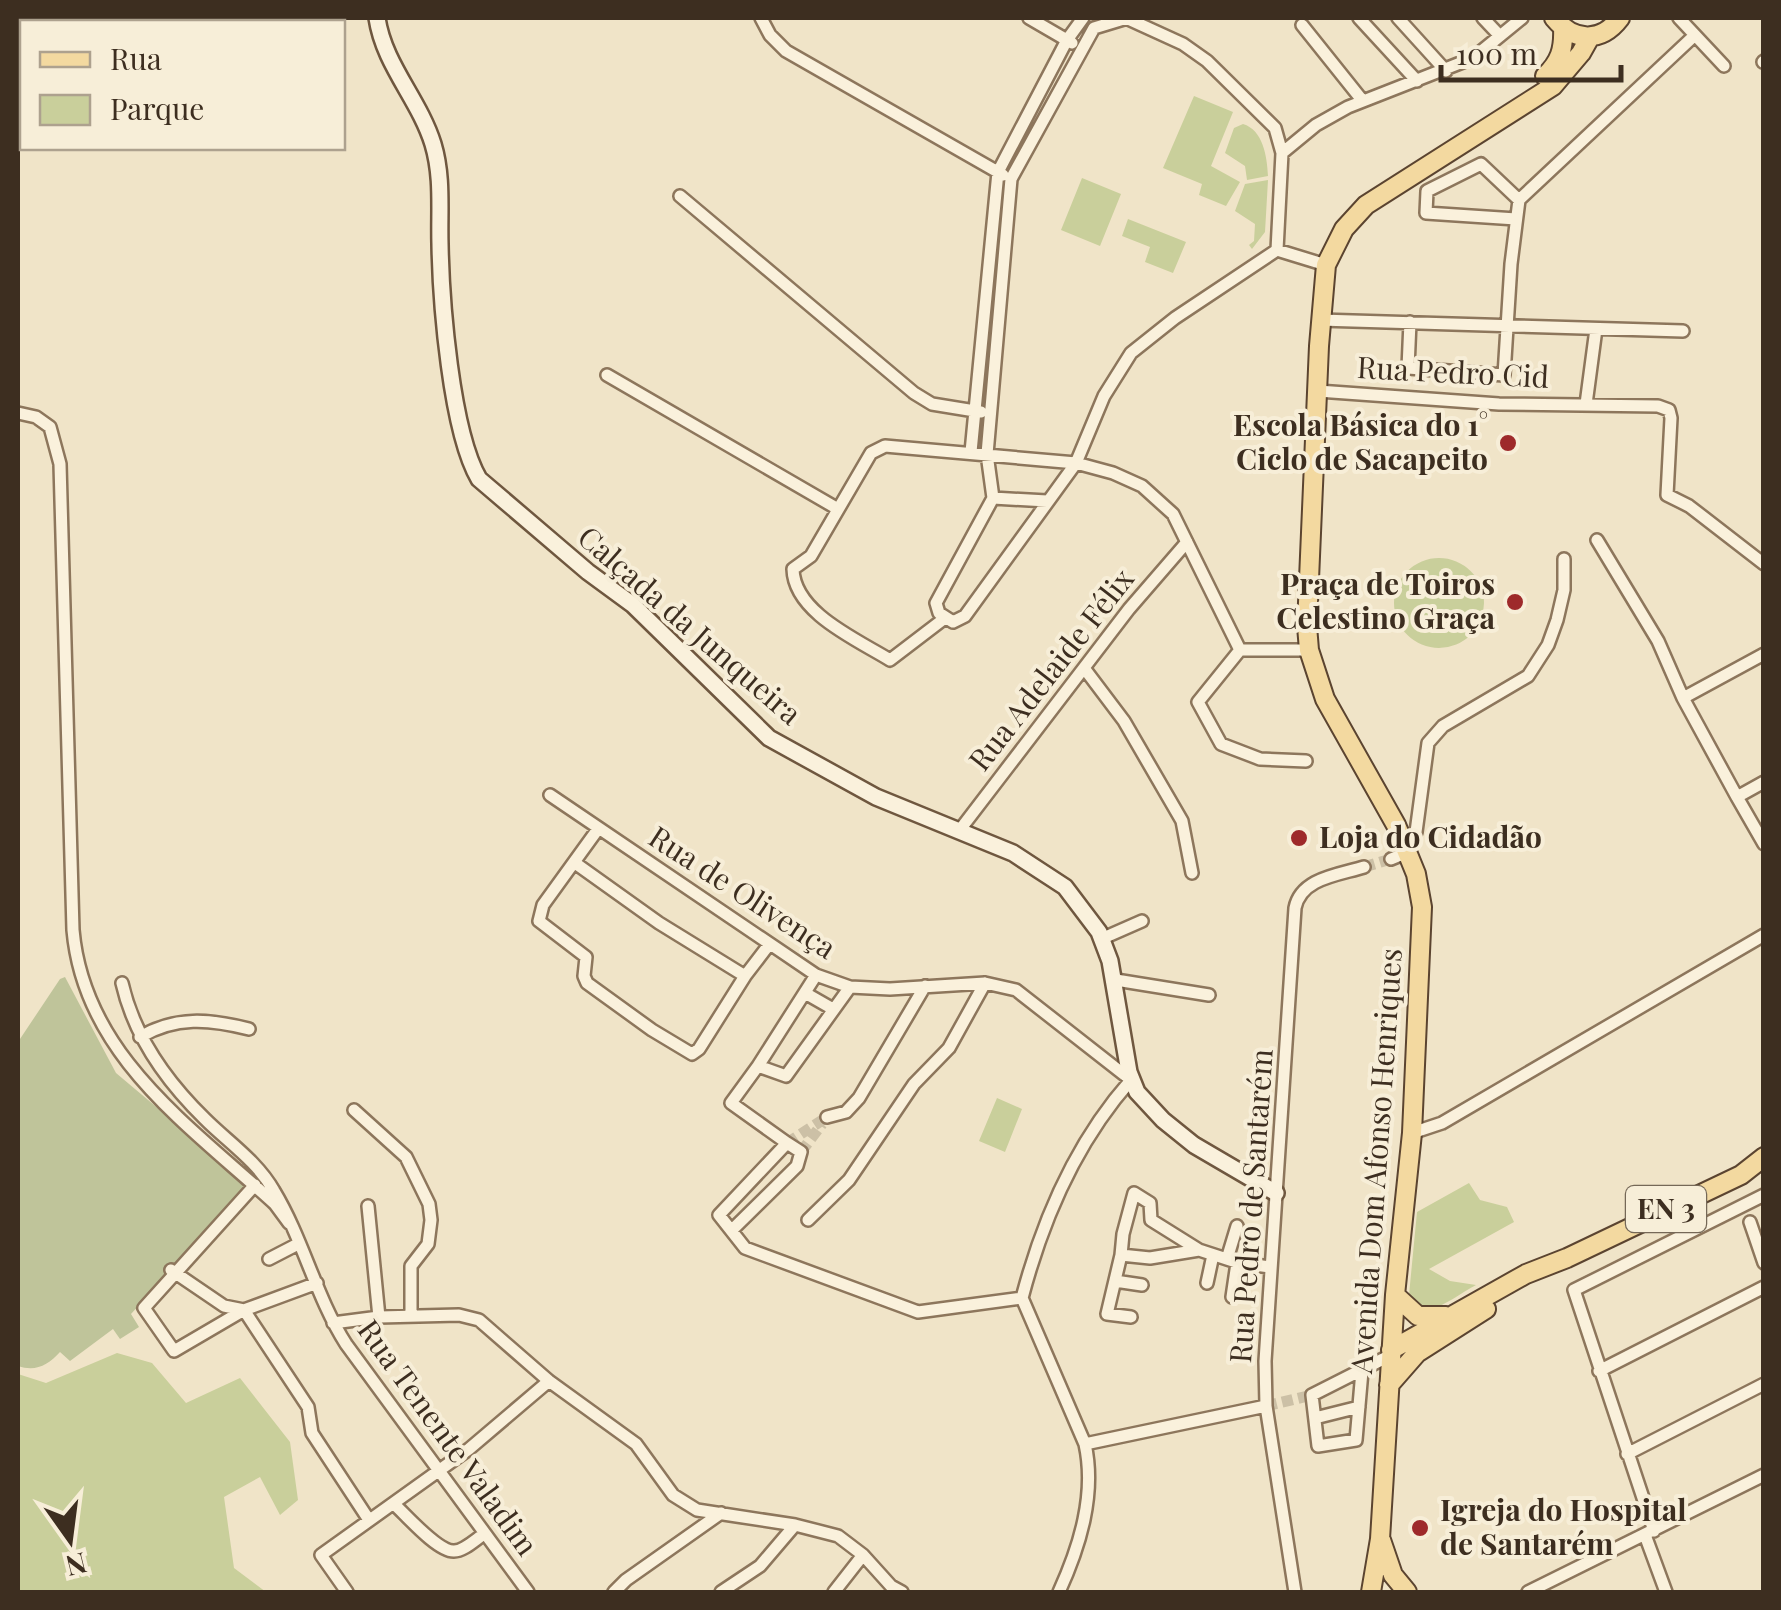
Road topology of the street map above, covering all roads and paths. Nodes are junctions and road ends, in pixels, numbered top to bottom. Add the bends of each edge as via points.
1 (378, 18) edge
2 (761, 18) edge
3 (1029, 18) edge
4 (1083, 18) edge
5 (1126, 18) edge
6 (1359, 18) edge
7 (1398, 18) edge
8 (1483, 18) edge
9 (1522, 18) edge
10 (1620, 18) edge
11 (1679, 18) edge
12 (1558, 23) edge
13 (1302, 25) dead end
14 (1695, 34) junction
15 (1500, 36) junction
16 (1590, 37) junction
17 (1067, 40) junction
18 (1081, 48) junction
19 (1724, 66) dead end
20 (1446, 71) junction
21 (1417, 81) junction
22 (1362, 100) junction
23 (1518, 106) junction
24 (1282, 153) junction
25 (998, 172) junction
26 (1011, 180) junction
27 (680, 196) dead end
28 (1519, 200) junction
29 (1516, 219) junction
30 (1277, 250) junction
31 (1326, 265) junction
32 (1320, 320) junction
33 (1410, 322) junction
34 (1508, 325) junction
35 (1596, 328) junction
36 (1683, 331) dead end
37 (606, 376) dead end
38 (1318, 391) junction
39 (1586, 404) junction
40 (18, 412) edge
41 (975, 412) junction
42 (990, 413) junction
43 (970, 452) junction
44 (987, 454) junction
45 (1076, 463) junction
46 (993, 498) junction
47 (1047, 501) junction
48 (838, 509) junction
49 (1597, 540) dead end
50 (1187, 542) junction
51 (1564, 559) dead end
52 (1764, 564) edge
53 (944, 618) junction
54 (1240, 650) junction
55 (1309, 650) junction
56 (1764, 654) edge
57 (1084, 668) junction
58 (1683, 698) junction
59 (1306, 761) dead end
60 (1764, 782) edge
61 (550, 795) dead end
62 (1737, 797) junction
63 (598, 828) junction
64 (960, 831) junction
65 (1764, 844) edge
66 (1400, 856) junction
67 (575, 863) junction
68 (1364, 867) tunnel mouth
69 (1192, 872) dead end
70 (1142, 922) dead end
71 (1764, 935) edge
72 (1101, 939) junction
73 (768, 946) junction
74 (816, 975) junction
75 (745, 976) junction
76 (1116, 980) junction
77 (122, 982) dead end
78 (986, 983) junction
79 (925, 986) junction
80 (850, 988) junction
81 (805, 993) junction
82 (1209, 995) dead end
83 (833, 1009) junction
84 (248, 1028) dead end
85 (140, 1037) junction
86 (758, 1066) junction
87 (1131, 1080) junction
88 (354, 1110) dead end
89 (826, 1117) tunnel mouth
90 (1412, 1133) junction
91 (787, 1144) junction
92 (1764, 1156) edge
93 (255, 1185) junction
94 (1276, 1193) junction
95 (1764, 1195) edge
96 (368, 1206) dead end
97 (808, 1220) dead end
98 (1750, 1222) dead end
99 (288, 1223) junction
100 (1237, 1226) dead end
101 (732, 1230) junction
102 (298, 1244) junction
103 (1199, 1250) junction
104 (1212, 1254) junction
105 (1121, 1256) junction
106 (1567, 1258) junction
107 (269, 1259) dead end
108 (1232, 1261) junction
109 (1764, 1263) edge
110 (1270, 1267) junction
111 (173, 1272) junction
112 (1115, 1281) junction
113 (317, 1283) junction
114 (1207, 1283) dead end
115 (1142, 1285) dead end
116 (1764, 1287) edge
117 (1395, 1296) junction
118 (1232, 1297) dead end
119 (1022, 1298) junction
120 (244, 1310) junction
121 (411, 1316) junction
122 (1451, 1316) junction
123 (378, 1317) junction
124 (1132, 1317) dead end
125 (332, 1323) junction
126 (1391, 1353) junction
127 (1362, 1370) junction
128 (1598, 1370) junction
129 (549, 1382) junction
130 (1764, 1384) edge
131 (1389, 1385) junction
132 (1266, 1406) junction
133 (1358, 1407) junction
134 (1315, 1418) junction
135 (1086, 1444) junction
136 (1627, 1454) junction
137 (438, 1472) junction
138 (1764, 1475) edge
139 (394, 1504) junction
140 (721, 1513) junction
141 (369, 1520) junction
142 (795, 1525) junction
143 (1650, 1533) junction
144 (484, 1534) junction
145 (1380, 1539) junction
146 (863, 1555) junction
147 (520, 1589) edge
148 (348, 1592) edge
149 (614, 1592) edge
150 (720, 1592) edge
151 (834, 1592) edge
152 (902, 1592) edge
153 (1059, 1592) edge
154 (1296, 1592) edge
155 (1372, 1592) edge
156 (1407, 1592) edge
157 (1528, 1592) edge
158 (1666, 1592) edge

1 - 64 street, Calçada da Junqueira via 382,44 426,127 438,167 453,378 470,461 480,479 644,615 769,738 876,797
2 - 25 street via 776,42 809,66
3 - 17 street
4 - 17 street
5 - 18 street via 1094,28
5 - 24 street via 1207,60 1275,128
6 - 21 street
7 - 20 street
8 - 15 street
9 - 15 street
10 - 16 main road
11 - 14 street
12 - 16 main road
12 - 23 main road via 1564,44 1557,64
13 - 22 street
14 - 19 street
14 - 28 street
15 - 20 street
16 - 23 main road via 1552,86
17 - 18 street
17 - 25 street
18 - 26 street
20 - 21 street
21 - 22 street
22 - 24 street
23 - 31 main road via 1366,205
24 - 30 street
25 - 26 street
25 - 41 street
26 - 42 street
27 - 41 street via 914,393 932,404
28 - 29 street
28 - 29 street via 1481,164 1428,191 1426,213
29 - 34 street
30 - 31 street
30 - 45 street via 1138,345 1104,396
31 - 32 main road, Avenida Dom Afonso Henriques
32 - 33 street
32 - 38 main road, Avenida Dom Afonso Henriques
33 - 34 street
33 - 34 street via 1408,368 1504,375
34 - 35 street
35 - 36 street
35 - 39 street
37 - 48 street
38 - 39 street, Rua Pedro Cid
38 - 55 main road, Avenida Dom Afonso Henriques
39 - 52 street, Rua Pedro Cid via 1669,410 1668,495
40 - 93 street via 50,427 60,464 73,930 82,985 135,1074
41 - 42 street
41 - 43 street
42 - 44 street
43 - 44 street
43 - 48 street via 885,446 871,452
44 - 45 street
44 - 46 street
45 - 47 street
45 - 50 street via 1154,494
46 - 47 street
46 - 53 street via 936,604
47 - 53 street via 965,616
48 - 53 street via 811,556 793,570 809,606 890,660
49 - 58 street via 1658,640
50 - 54 street
50 - 57 street, Rua Adelaide Félix
51 - 66 street via 1557,620 1528,676 1442,726 1428,743 1416,832
54 - 55 street
54 - 59 street via 1198,702 1221,744 1260,759
55 - 66 main road, Avenida Dom Afonso Henriques via 1325,699 1378,796
56 - 58 street
57 - 64 street, Rua Adelaide Félix
57 - 69 street via 1124,721 1182,821
58 - 62 street
60 - 62 street
61 - 63 street, Rua de Olivença
62 - 65 street
63 - 67 street
63 - 73 street, Rua de Olivença
64 - 72 street, Calçada da Junqueira via 1055,879
66 - 90 main road, Avenida Dom Afonso Henriques via 1422,907
67 - 75 street
67 - 75 street via 543,905 539,921 586,957 588,983 682,1050 699,1049
68 - 94 street, Rua Pedro de Santarém via 1305,886 1297,896
70 - 72 street
71 - 90 street via 1442,1123
72 - 76 street, Calçada da Junqueira
73 - 74 street, Rua de Olivença
73 - 75 street
74 - 80 street, Rua de Olivença
74 - 81 street
76 - 82 street
76 - 87 street, Calçada da Junqueira
77 - 85 street, Rua Tenente Valadim
78 - 79 street, Rua de Olivença
78 - 87 street, Rua de Olivença via 1016,990
78 - 97 street via 949,1048 914,1084 849,1180
79 - 80 street, Rua de Olivença
79 - 89 street via 859,1098 846,1112
80 - 83 street
81 - 83 street
81 - 86 street
83 - 86 street via 786,1076
84 - 85 street via 190,1020
85 - 99 street, Rua Tenente Valadim via 203,1118 275,1191
86 - 91 street via 731,1102
87 - 94 street via 1180,1134
87 - 119 street via 1079,1150
88 - 121 street via 406,1157 429,1204 428,1244 411,1266
90 - 117 main road, Avenida Dom Afonso Henriques
91 - 101 street via 720,1215
91 - 101 street via 800,1152 797,1166
92 - 106 main road, EN 3 via 1741,1175
93 - 99 street
93 - 111 street
94 - 110 street, Rua Pedro de Santarém
95 - 128 street via 1574,1290
96 - 123 street
98 - 109 street
99 - 102 street, Rua Tenente Valadim
100 - 108 street
101 - 119 street via 745,1248 918,1312
102 - 107 street
102 - 113 street, Rua Tenente Valadim
103 - 104 street
103 - 105 street
103 - 105 street via 1150,1220 1150,1202 1134,1193
104 - 108 street
104 - 114 street
105 - 112 street
106 - 122 main road, EN 3
106 - 131 main road, EN 3 via 1426,1346
108 - 110 street
108 - 118 street
110 - 132 street, Rua Pedro de Santarém
111 - 120 street via 224,1306
111 - 120 street via 144,1308 174,1352
112 - 115 street
112 - 124 street via 1108,1314
113 - 120 street
113 - 125 street, Rua Tenente Valadim
116 - 128 street
117 - 122 main road via 1418,1316
117 - 126 main road, Avenida Dom Afonso Henriques
119 - 135 street
120 - 141 street via 308,1407 312,1433
121 - 123 street
121 - 129 street via 480,1320
122 - 126 main road, EN 3
123 - 125 street
125 - 137 street, Rua Tenente Valadim
126 - 127 street
126 - 131 main road, Avenida Dom Afonso Henriques
127 - 133 street
127 - 134 street via 1312,1396
128 - 136 street
129 - 137 street
129 - 140 street via 636,1444 674,1495 697,1510
130 - 136 street
131 - 145 main road, Avenida Dom Afonso Henriques
132 - 135 street
132 - 154 street, Rua Pedro de Santarém
133 - 134 street
133 - 134 street via 1356,1440 1318,1446
135 - 153 street via 1091,1496
136 - 143 street
137 - 139 street
137 - 144 street, Rua Tenente Valadim
138 - 143 street
139 - 141 street
139 - 144 street via 450,1551
140 - 142 street
140 - 149 street
141 - 148 street via 321,1555
142 - 146 street via 838,1536
142 - 150 street via 760,1566
143 - 157 street
143 - 158 street
144 - 147 street, Rua Tenente Valadim
145 - 155 main road, Avenida Dom Afonso Henriques
145 - 156 main road, Avenida Dom Afonso Henriques
146 - 151 street
146 - 152 street

